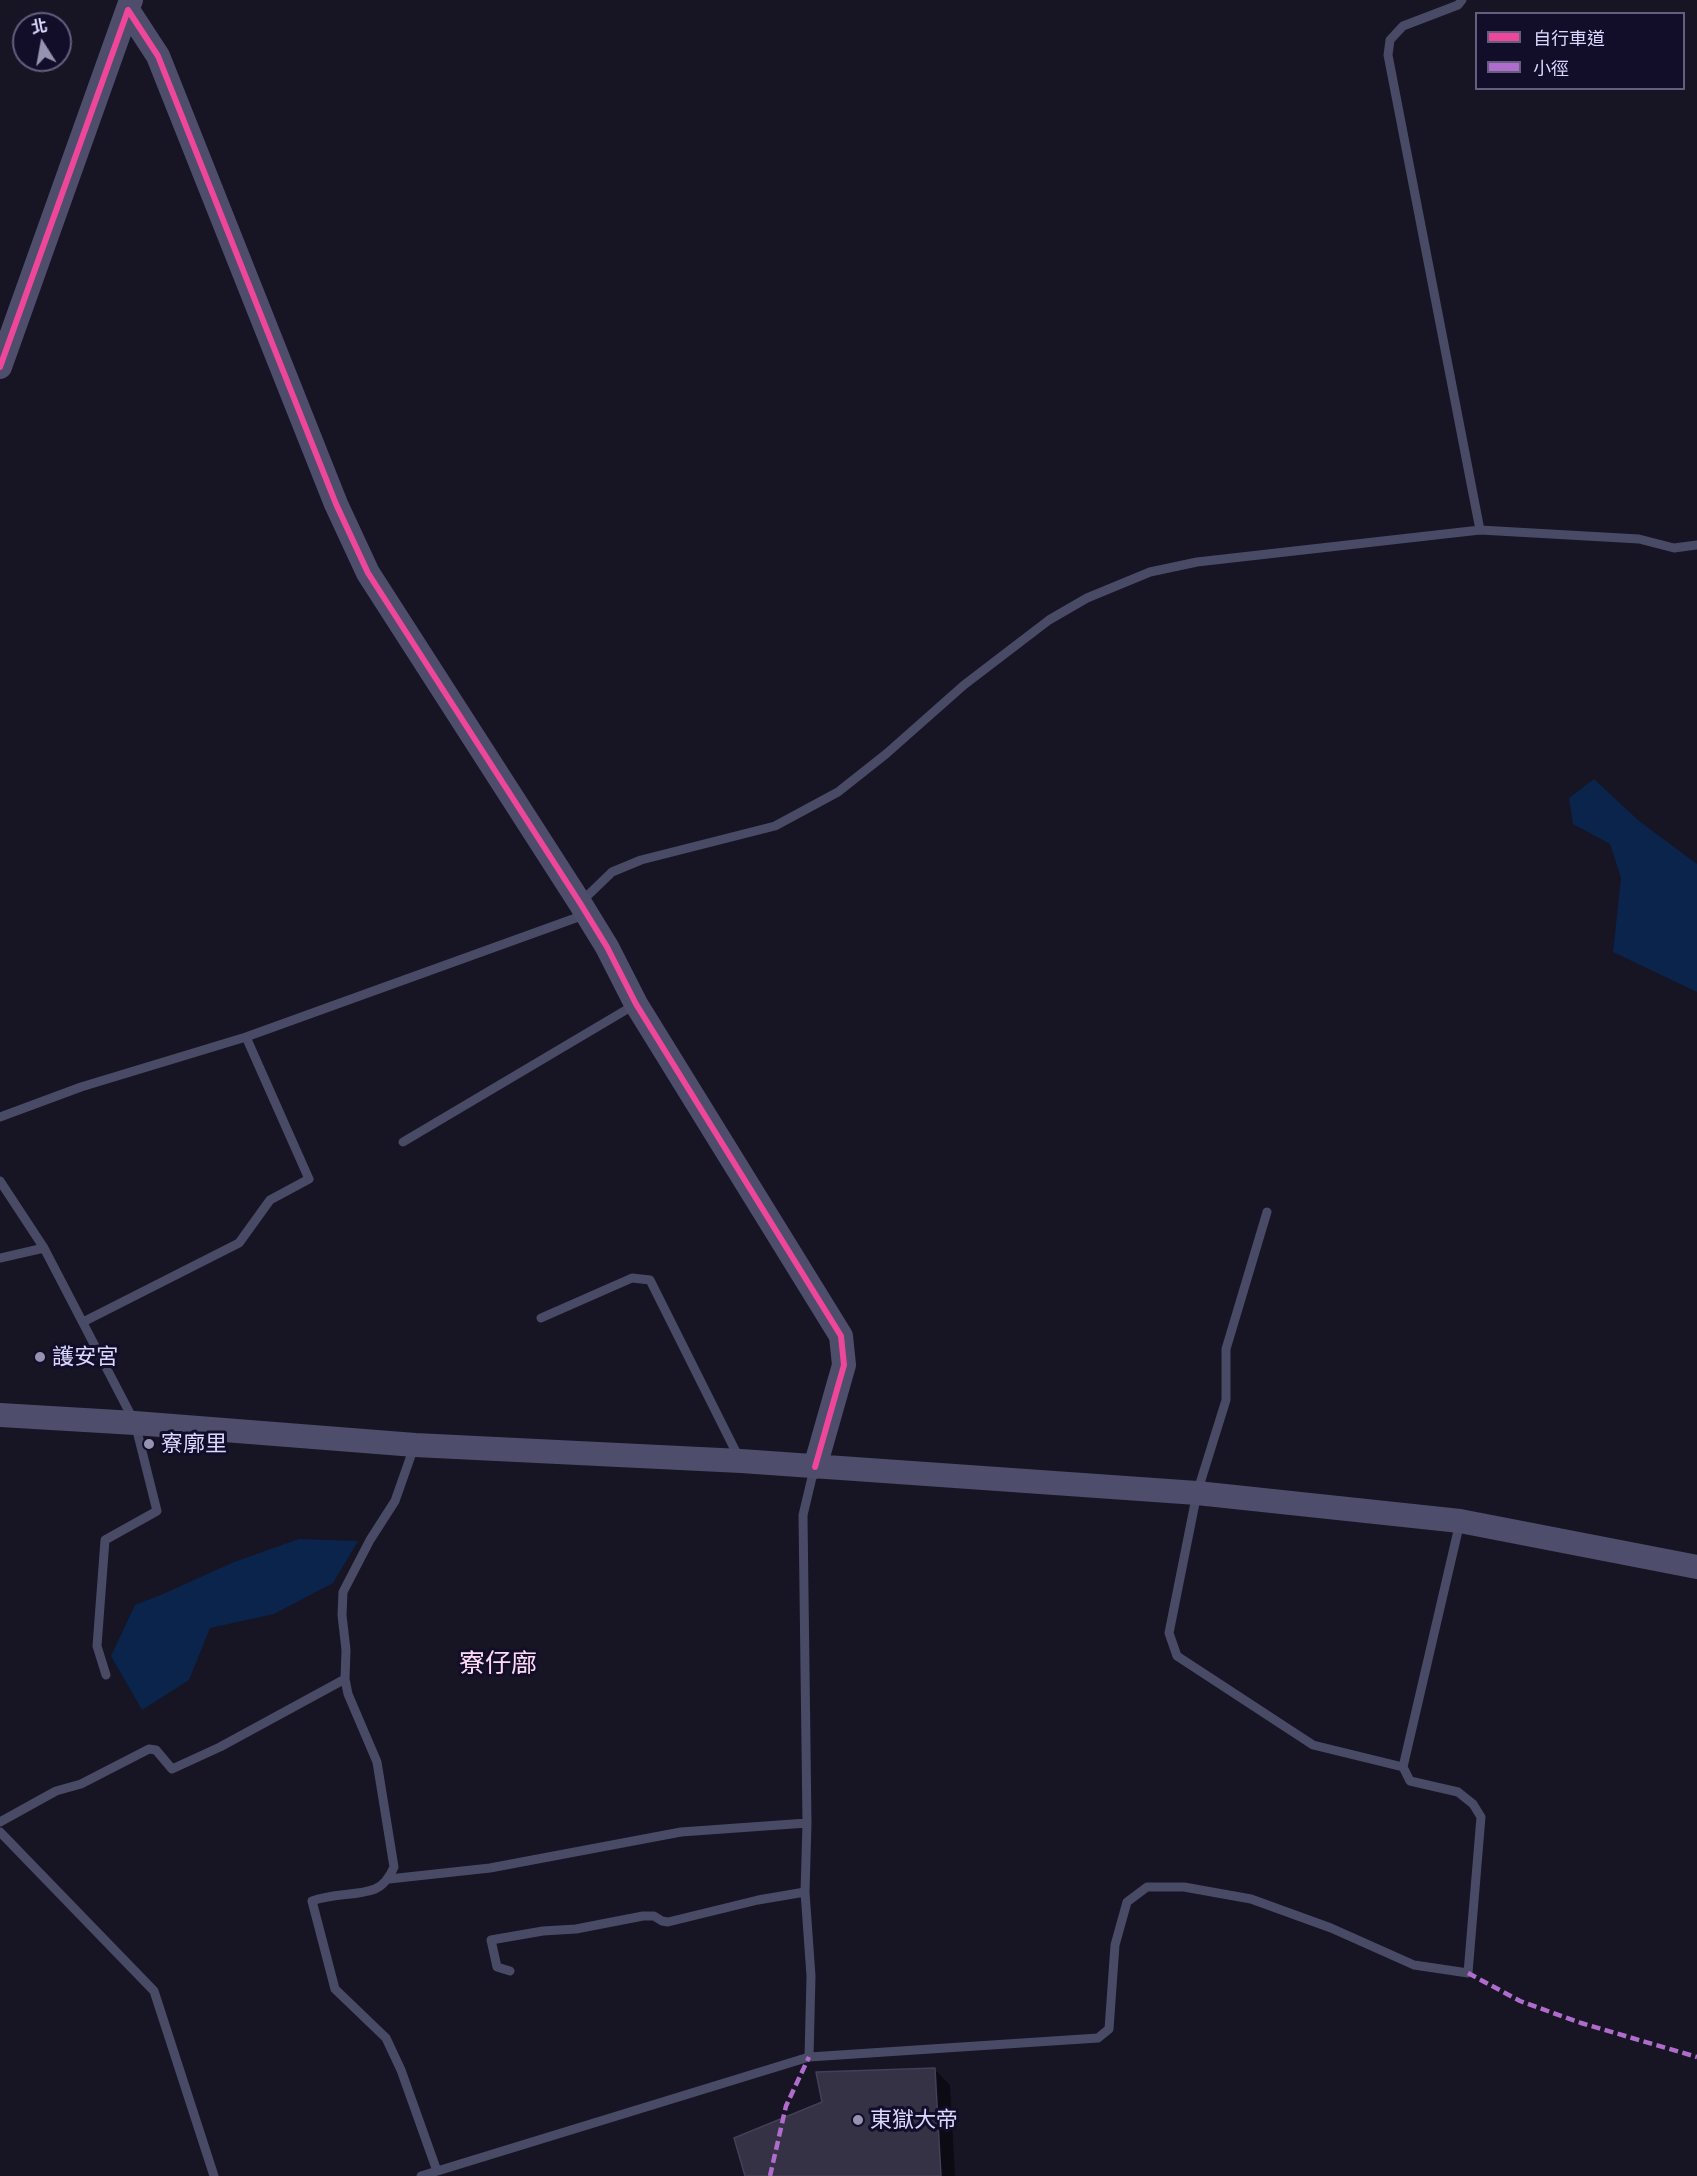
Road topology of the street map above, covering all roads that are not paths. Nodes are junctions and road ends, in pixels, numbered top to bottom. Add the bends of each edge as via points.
1 (1462, 0) edge
2 (130, 5) edge
3 (0, 367) edge
4 (1480, 530) junction
5 (1697, 545) edge
6 (583, 908) junction
7 (636, 1004) junction
8 (246, 1037) junction
9 (0, 1117) edge
10 (403, 1142) dead end
11 (0, 1181) edge
12 (1267, 1212) dead end
13 (44, 1248) junction
14 (0, 1258) edge
15 (541, 1318) dead end
16 (83, 1322) junction
17 (0, 1415) edge
18 (135, 1423) junction
19 (415, 1445) junction
20 (741, 1461) junction
21 (815, 1467) junction
22 (1197, 1493) junction
23 (1460, 1521) junction
24 (1697, 1567) edge
25 (106, 1675) dead end
26 (345, 1679) junction
27 (1403, 1767) junction
28 (0, 1822) edge
29 (807, 1822) junction
30 (0, 1832) edge
31 (389, 1879) junction
32 (804, 1892) junction
33 (510, 1971) dead end
34 (809, 2057) junction
35 (437, 2171) junction
36 (214, 2176) edge
37 (421, 2176) edge

1 - 4 lane via 1403,26 1390,40 1388,55
2 - 3 main road
2 - 6 main road via 158,56 336,504 368,573
4 - 5 lane via 1639,539 1674,548
4 - 6 lane via 1197,562 1150,572 1113,586 1049,620 964,685 838,792 775,826 641,860 612,872
6 - 7 main road
6 - 8 lane
7 - 10 lane
7 - 21 main road via 841,1336 844,1365
8 - 9 lane via 81,1087
8 - 16 lane via 309,1179 270,1200 239,1243
11 - 13 lane
12 - 22 lane via 1226,1349 1226,1400
13 - 14 lane
13 - 16 lane
15 - 20 lane via 632,1278 650,1280
16 - 18 lane
17 - 18 main road
18 - 19 main road
18 - 25 lane via 157,1511 105,1540 97,1646
19 - 20 main road
19 - 26 lane via 395,1501 343,1592
20 - 21 main road
21 - 22 main road
21 - 29 lane via 803,1515
22 - 23 main road
22 - 27 lane via 1169,1633 1177,1656 1313,1744
23 - 24 main road
23 - 27 lane
26 - 28 lane via 220,1748 172,1769 156,1750 149,1749 81,1784 56,1791
26 - 31 lane via 377,1762 393,1867
27 - 34 lane via 1410,1781 1458,1792 1481,1817 1468,1973 1414,1965 1331,1928 1251,1899 1184,1887 1147,1887 1128,1902 1115,1945 1109,2029 1098,2038
29 - 31 lane via 681,1832 490,1868
29 - 32 lane
30 - 36 lane via 154,1991
31 - 35 lane via 376,1889 312,1901 335,1989 386,2038
32 - 33 lane via 668,1922 643,1916 491,1940 497,1967
32 - 34 lane via 811,1976
34 - 35 lane
35 - 37 lane

